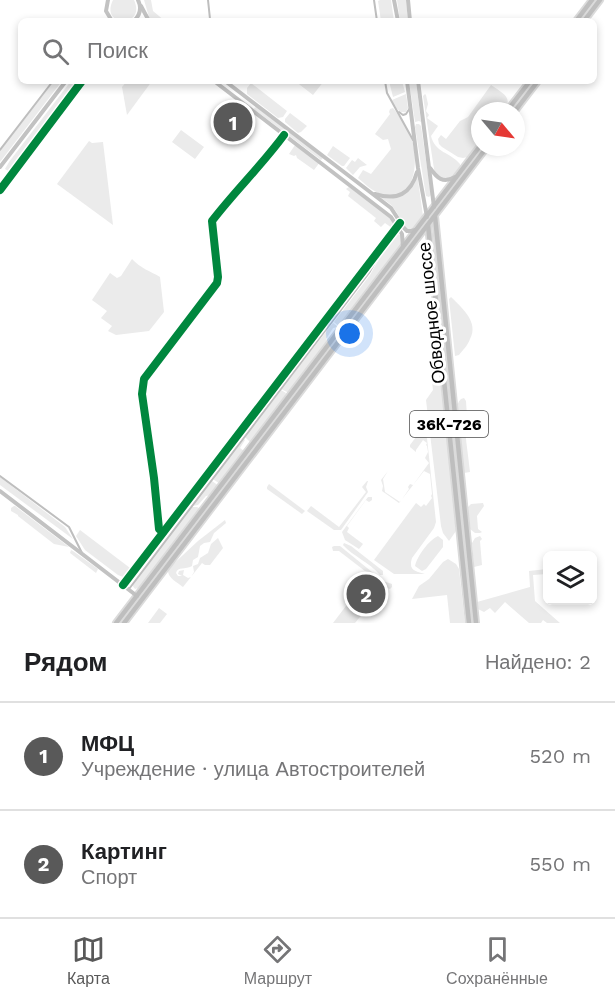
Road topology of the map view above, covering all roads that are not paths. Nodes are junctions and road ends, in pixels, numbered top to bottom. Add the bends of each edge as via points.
1 (102, 0) edge
2 (108, 0) edge
3 (208, 0) edge
4 (374, 0) edge
5 (394, 0) edge
6 (408, 0) edge
7 (592, 0) edge
8 (600, 0) edge
9 (139, 2) edge
10 (106, 12) junction
11 (106, 18) edge
12 (110, 18) edge
13 (136, 18) edge
14 (148, 18) edge
15 (210, 18) edge
16 (377, 18) edge
17 (397, 18) edge
18 (410, 18) edge
19 (578, 18) edge
20 (586, 18) edge
21 (51, 84) edge
22 (64, 84) edge
23 (80, 84) edge
24 (218, 84) edge
25 (229, 84) edge
26 (386, 84) edge
27 (407, 84) edge
28 (418, 84) edge
29 (528, 84) edge
30 (536, 84) edge
31 (514, 102) edge
32 (522, 102) edge
33 (254, 103) junction
34 (410, 107) junction
35 (250, 109) junction
36 (396, 111) junction
37 (424, 127) junction
38 (413, 131) junction
39 (284, 135) junction
40 (415, 142) junction
41 (0, 150) edge
42 (472, 156) edge
43 (481, 156) edge
44 (428, 165) junction
45 (0, 167) edge
46 (418, 168) junction
47 (458, 175) junction
48 (0, 190) edge
49 (371, 192) junction
50 (432, 195) junction
51 (423, 196) junction
52 (365, 197) junction
53 (434, 207) junction
54 (435, 216) junction
55 (427, 217) junction
56 (399, 224) junction
57 (428, 225) junction
58 (418, 228) junction
59 (382, 245) junction
60 (403, 247) junction
61 (0, 476) edge
62 (0, 491) edge
63 (163, 532) junction
64 (84, 555) junction
65 (123, 585) junction
66 (129, 589) junction
67 (137, 596) junction
68 (142, 599) junction
69 (116, 623) edge
70 (124, 623) edge
71 (469, 623) edge
72 (476, 623) edge

1 - 10 main road
2 - 10 main road
3 - 15 street
4 - 16 street
5 - 17 main road
6 - 18 main road
7 - 19 main road
8 - 20 main road
9 - 13 main road
9 - 14 main road
10 - 11 main road
10 - 12 main road
21 - 41 street
22 - 45 main road
23 - 48 street
24 - 35 main road
25 - 33 main road
26 - 36 street
27 - 34 main road
28 - 37 main road
29 - 31 main road
30 - 32 main road
33 - 35 main road
33 - 49 main road
34 - 36 street via 405,115
34 - 38 main road
35 - 39 main road
36 - 40 street
37 - 38 main road via 416,123
37 - 44 main road
38 - 40 main road
39 - 52 main road
39 - 63 street via 212,220 217,283 144,379 142,394 159,529
40 - 46 main road
42 - 47 main road
43 - 54 main road
44 - 47 main road via 442,180
44 - 50 main road
46 - 49 main road via 414,182 401,194 387,197
46 - 51 main road
47 - 53 main road
49 - 52 main road
49 - 56 main road via 391,208
50 - 51 main road
50 - 53 main road
51 - 55 main road
52 - 56 main road
53 - 54 main road, Обводное шоссе
53 - 55 main road
54 - 57 main road
54 - 72 main road, Обводное шоссе / 36К-726
55 - 57 main road, Обводное шоссе / 36К-726
55 - 58 main road
56 - 58 main road via 407,231
56 - 59 street
56 - 60 main road
57 - 68 main road
57 - 71 main road, Обводное шоссе / 36К-726
58 - 60 main road
59 - 63 street
59 - 66 street via 369,273
60 - 67 main road
61 - 64 street via 69,527
62 - 64 main road
63 - 65 street
64 - 65 main road
65 - 66 main road
66 - 67 main road
67 - 68 main road
67 - 69 main road
68 - 70 main road

